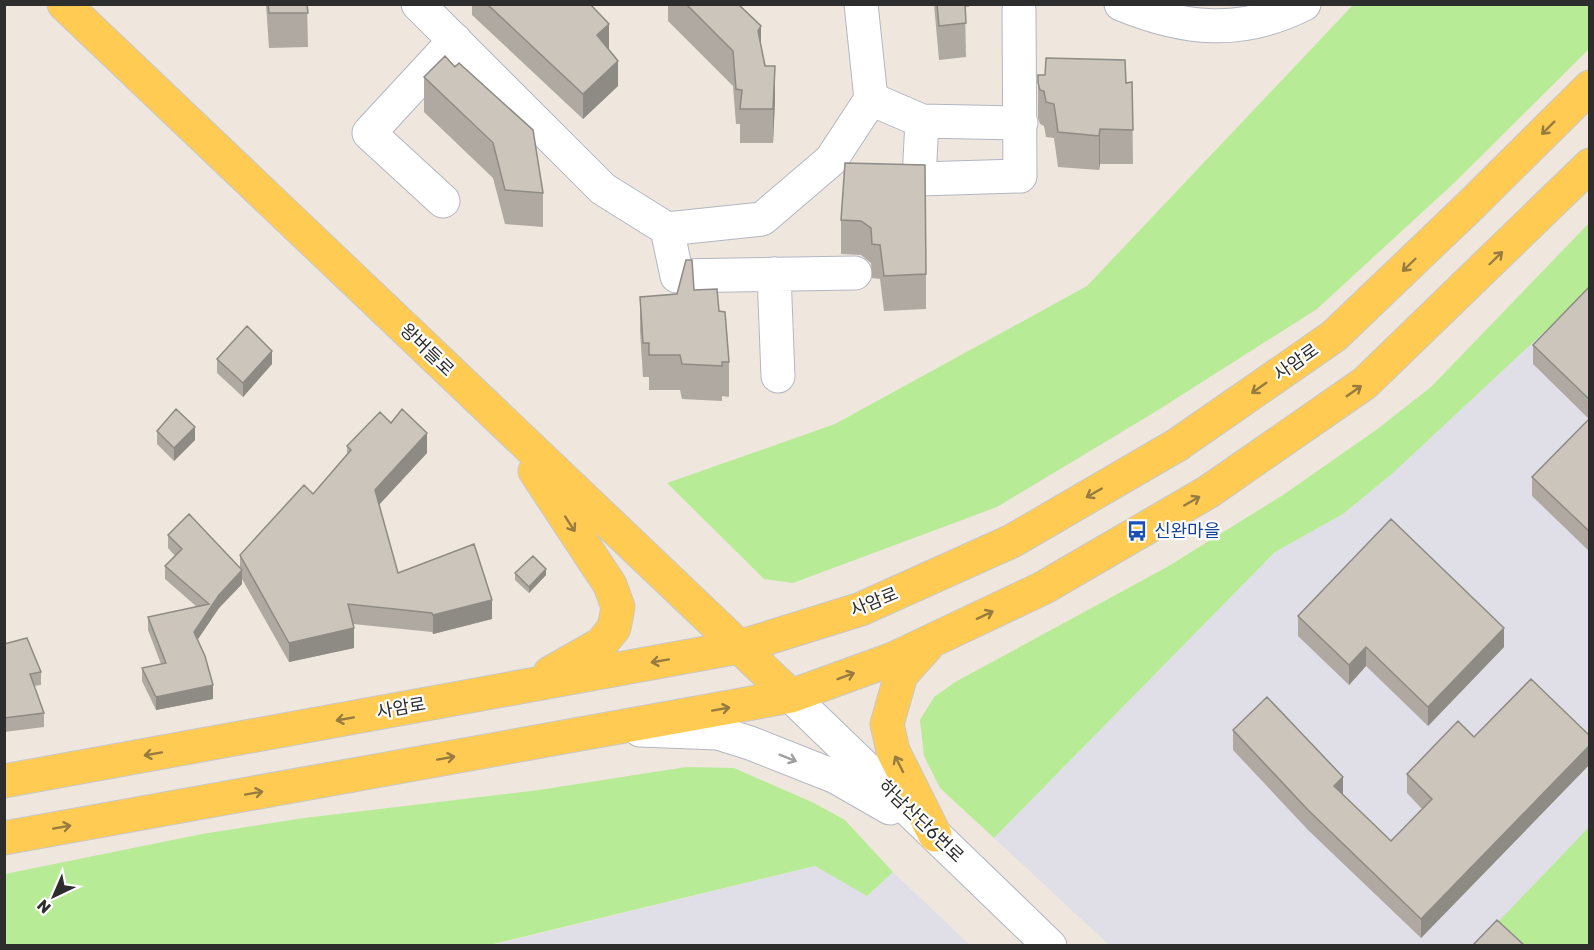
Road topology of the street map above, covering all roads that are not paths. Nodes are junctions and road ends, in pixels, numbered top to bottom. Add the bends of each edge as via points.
1 (64, 4) edge
2 (418, 4) edge
3 (861, 4) edge
4 (1121, 4) edge
5 (1304, 4) edge
6 (1019, 10) dead end
7 (455, 40) junction
8 (1590, 87) edge
9 (871, 99) junction
10 (922, 121) junction
11 (1022, 123) junction
12 (1590, 165) edge
13 (443, 201) dead end
14 (667, 229) junction
15 (855, 273) dead end
16 (774, 274) junction
17 (778, 376) dead end
18 (503, 422) junction
19 (932, 640) junction
20 (739, 646) junction
21 (529, 685) junction
22 (791, 696) junction
23 (608, 729) junction
24 (4, 781) edge
25 (935, 835) junction
26 (4, 838) edge
27 (1050, 945) edge

1 - 18 main road, 왕버들로
2 - 7 street
3 - 9 street
4 - 5 street via 1196,27 1266,20
6 - 11 street
7 - 13 street via 369,133
7 - 14 street via 603,189
8 -> 20 main road, 사암로 via 1334,336 1177,445 1012,541 861,609
9 - 10 street
9 - 14 street via 831,160 762,219
10 - 11 street
10 - 11 street via 919,179 1020,176
19 -> 12 main road via 1043,588 1208,492 1365,383
14 - 16 street via 677,276
15 - 16 street
16 - 17 street
18 - 20 main road, 왕버들로
18 -> 21 main road via 610,585 618,608 614,628 601,644
22 -> 19 main road
25 -> 19 main road via 893,751 887,724 901,675
20 -> 21 main road, 사암로
20 - 22 main road, 왕버들로
21 -> 24 main road, 사암로
23 -> 22 main road
22 - 25 street, 하남산단6번로
23 -> 25 street via 718,733 740,740 836,777
26 -> 23 main road
25 - 27 street, 하남산단6번로

